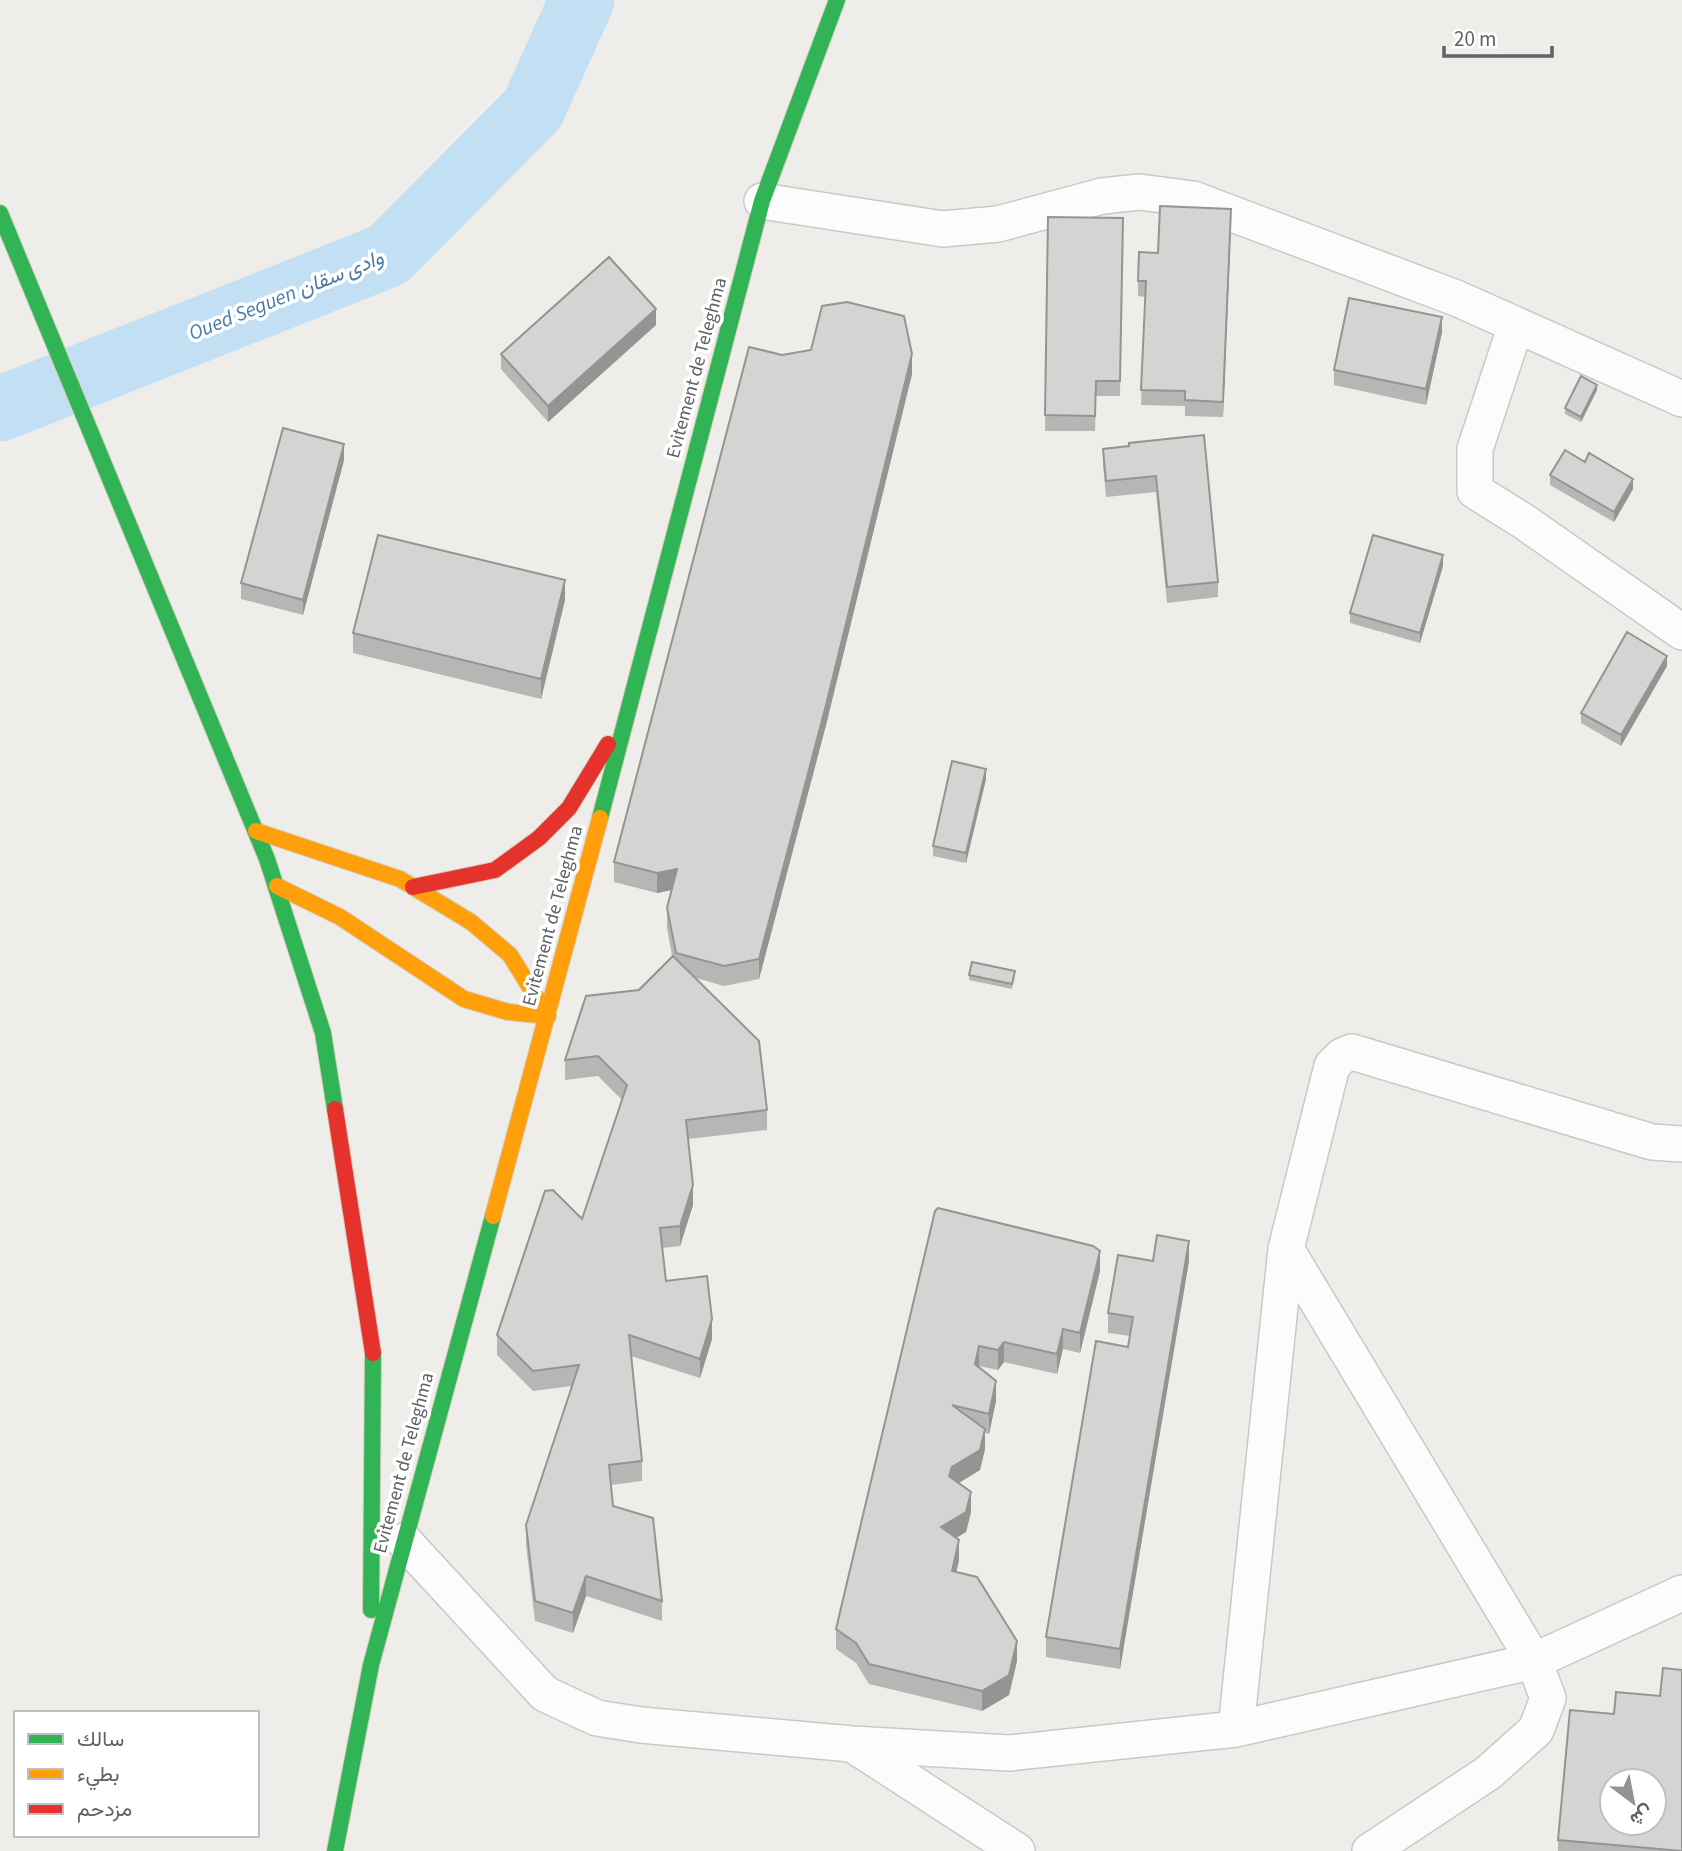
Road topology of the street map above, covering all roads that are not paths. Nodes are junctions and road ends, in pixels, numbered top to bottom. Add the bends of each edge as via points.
1 (837, 0) edge
2 (762, 201) junction
3 (0, 214) edge
4 (1516, 325) junction
5 (1682, 399) edge
6 (1682, 632) edge
7 (633, 699) junction
8 (256, 831) junction
9 (277, 886) junction
10 (412, 887) junction
11 (548, 1016) junction
12 (1682, 1144) edge
13 (1286, 1249) junction
14 (404, 1541) junction
15 (1682, 1593) edge
16 (1534, 1661) junction
17 (371, 1665) junction
18 (1236, 1729) junction
19 (852, 1744) junction
20 (335, 1851) edge
21 (1017, 1851) edge
22 (1370, 1851) edge

1 - 2 main road, Evitement de Teleghma
2 - 4 street via 943,229 998,224 1102,196 1140,192 1193,199 1457,298
2 - 7 main road, Evitement de Teleghma
3 - 8 main road
4 - 5 street
4 - 6 street via 1475,449 1475,491
7 - 10 main road via 569,808 539,838 495,870
7 - 11 main road, Evitement de Teleghma
8 - 9 main road
8 - 10 main road
9 - 11 main road via 340,917 464,999 508,1012
9 - 17 main road via 323,1033 373,1344
10 - 11 main road via 471,922 510,955
11 - 14 main road, Evitement de Teleghma
12 - 13 street via 1652,1143 1352,1052 1332,1066
13 - 16 street
13 - 18 street
14 - 17 main road, Evitement de Teleghma
14 - 19 street via 545,1694 597,1718
15 - 16 street
16 - 18 street
16 - 22 street via 1548,1698 1536,1731 1488,1773
17 - 20 main road, Evitement de Teleghma
18 - 19 street via 1009,1754
19 - 21 street

